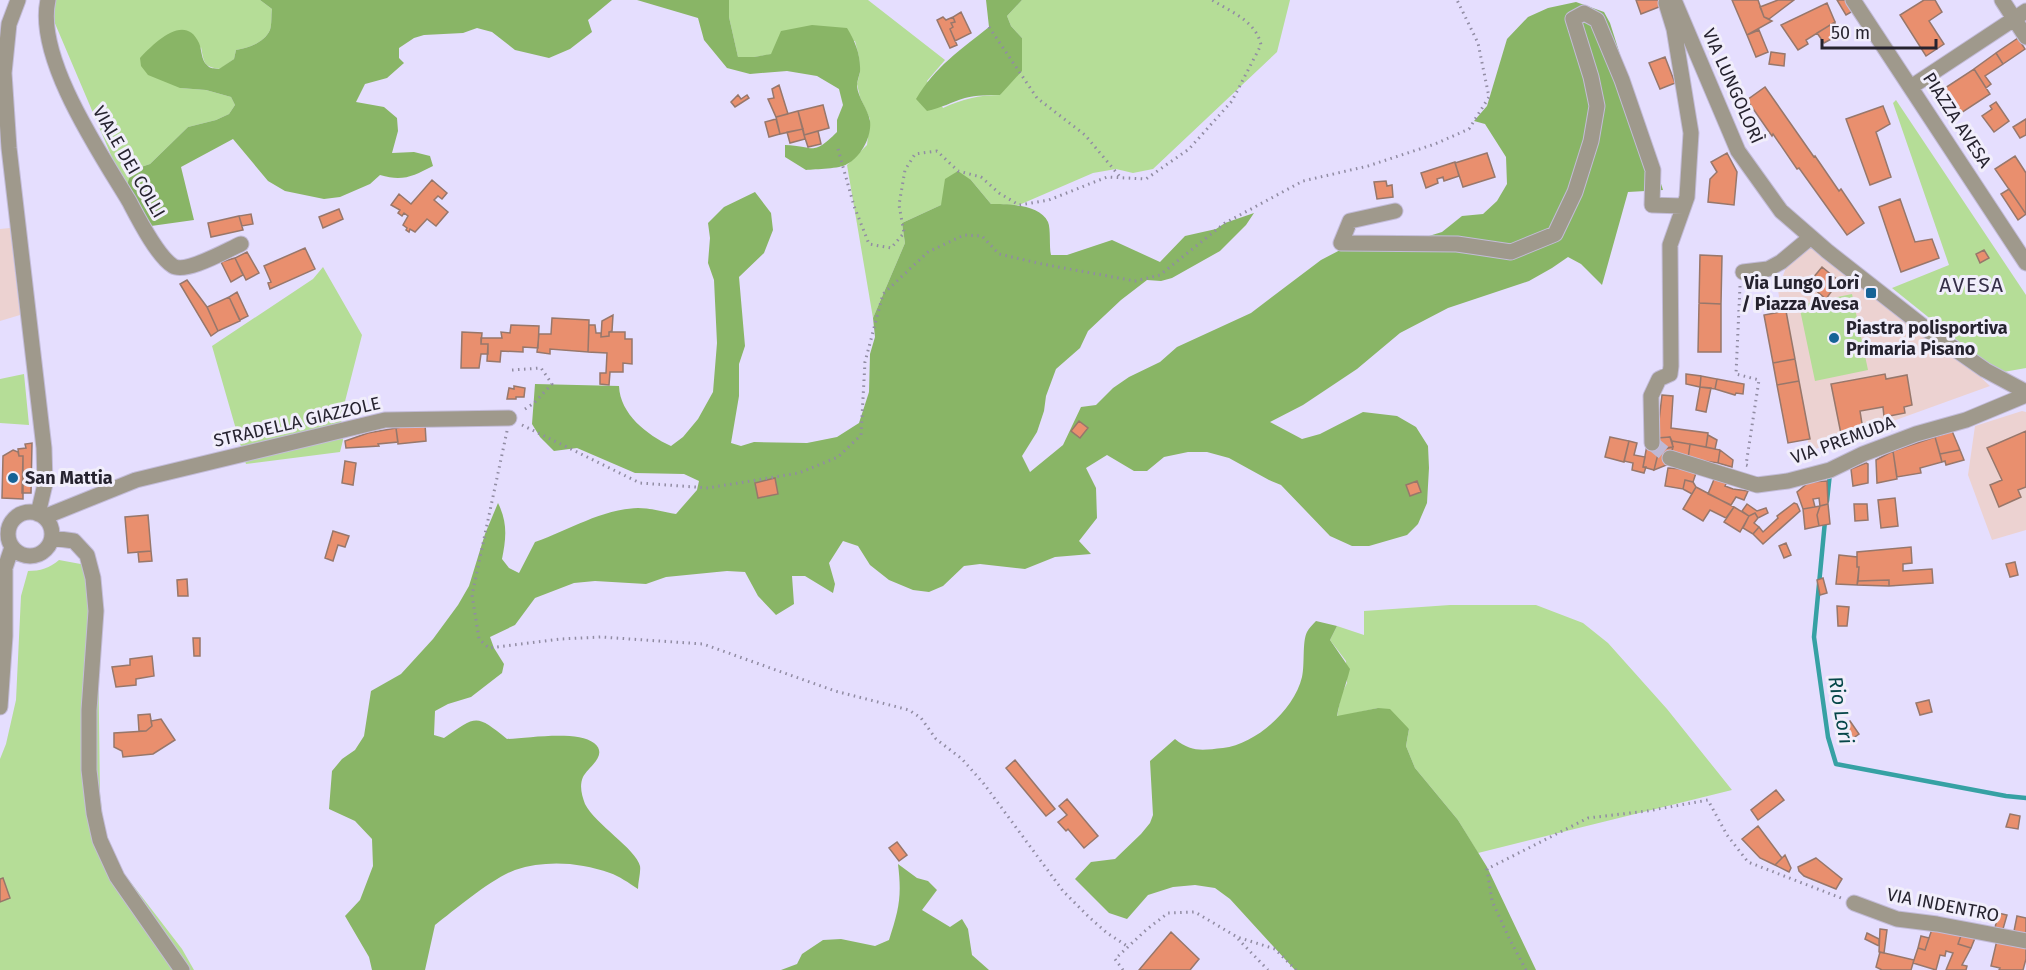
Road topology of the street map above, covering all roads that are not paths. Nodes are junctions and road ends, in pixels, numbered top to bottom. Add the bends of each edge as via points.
1 (18, 0) edge
2 (48, 0) edge
3 (1665, 0) edge
4 (1674, 0) edge
5 (1853, 0) edge
6 (2002, 0) edge
7 (2020, 15) edge
8 (2026, 37) edge
9 (1911, 87) junction
10 (1683, 206) junction
11 (1395, 211) dead end
12 (1811, 237) junction
13 (241, 243) dead end
14 (2026, 263) edge
15 (1743, 272) road end
16 (2026, 394) edge
17 (509, 418) road end
18 (1652, 443) dead end
19 (1670, 458) tunnel mouth
20 (0, 512) edge
21 (41, 515) junction
22 (14, 519) junction
23 (52, 538) junction
24 (12, 547) junction
25 (0, 707) edge
26 (1854, 903) road end
27 (2026, 941) edge
28 (182, 970) edge

1 - 21 street via 9,24 4,73 44,448
2 - 13 street, VIALE DEI COLLI via 45,17 51,48 65,85 85,127 164,257 174,267 184,268
3 - 10 street, VIA LUNGOLORÌ via 1674,29 1691,133
4 - 12 street, VIA LUNGOLORÌ via 1738,151 1781,211
5 - 9 street, PIAZZA AVESA
6 - 7 street
7 - 8 street
7 - 9 street
9 - 14 street, PIAZZA AVESA
10 - 11 street via 1652,206 1653,170 1622,80 1597,20 1584,13 1573,20 1596,106 1591,141 1575,192 1555,234 1511,252 1457,244 1341,243 1350,221
10 - 18 street via 1670,245 1670,374 1659,379 1651,396
12 - 15 street via 1768,269
12 - 16 street, VIA LUNGOLORÌ via 1929,331
16 - 19 street, VIA PREMUDA via 1830,470 1788,481 1757,485
17 - 21 street, STRADELLA GIAZZOLE via 385,420 136,480
20 - 22 street
21 - 22 street via 29,513
21 - 23 street via 52,530
22 - 24 street via 9,532
23 - 24 street via 49,547 33,556
23 - 28 street via 74,541 87,555 93,578 96,611 89,770 100,840 117,876
24 - 25 street via 5,568
26 - 27 street, VIA INDENTRO via 1898,919

